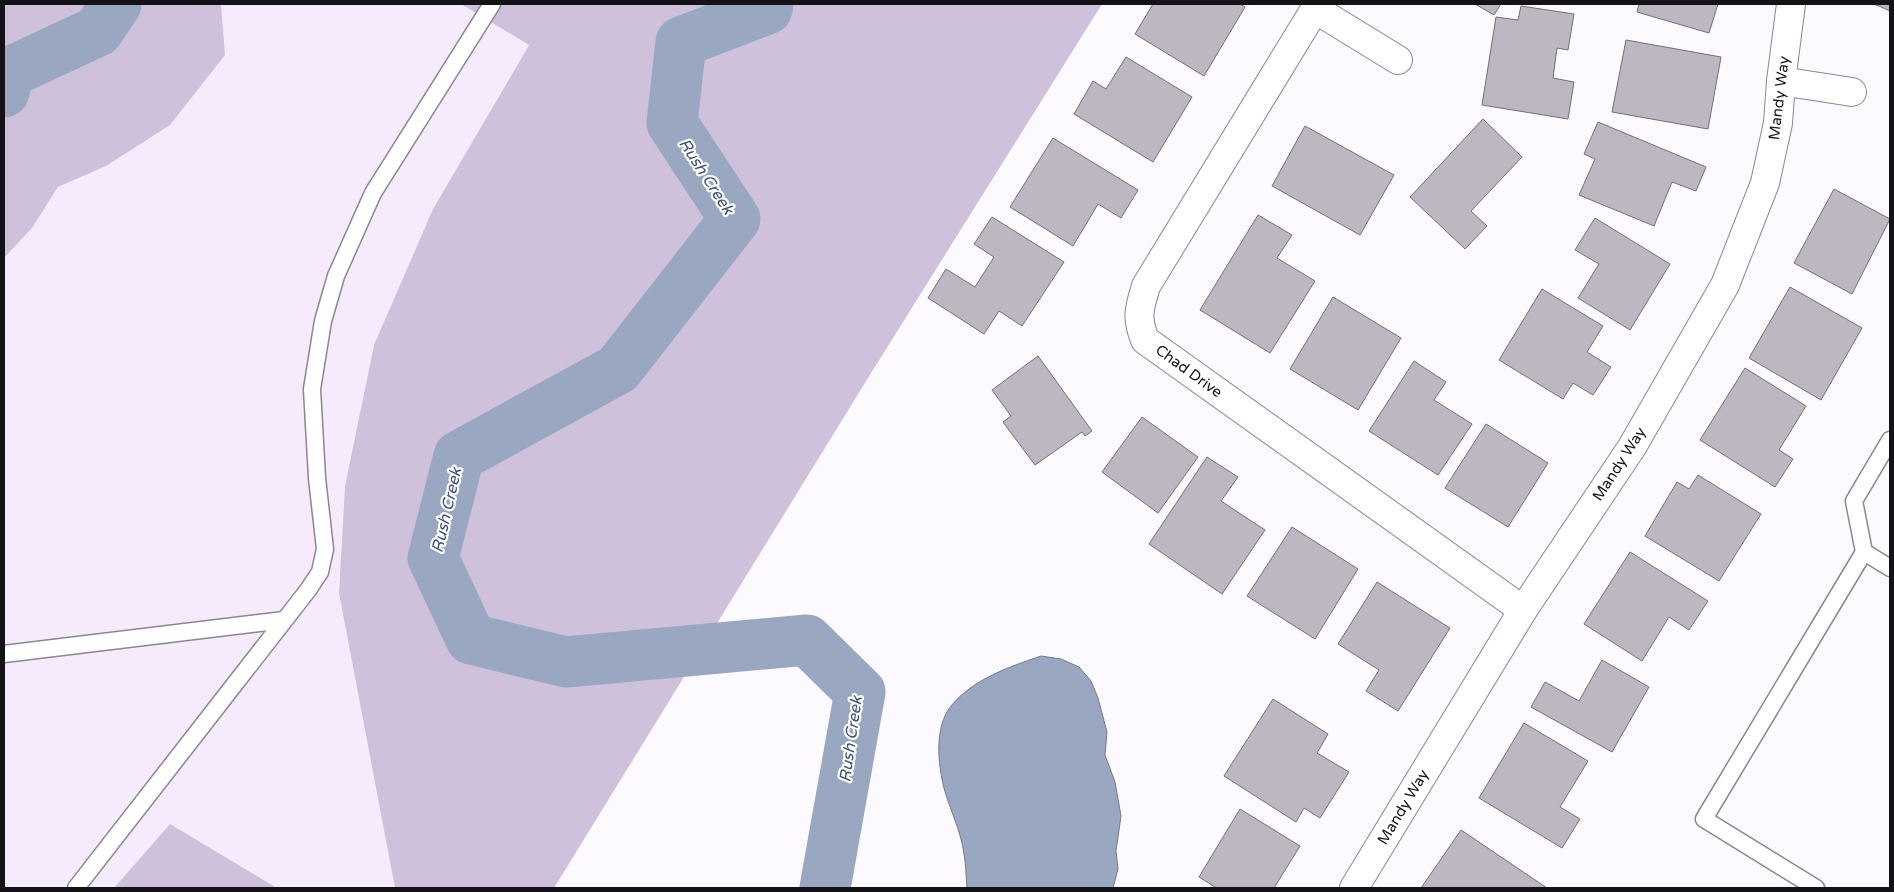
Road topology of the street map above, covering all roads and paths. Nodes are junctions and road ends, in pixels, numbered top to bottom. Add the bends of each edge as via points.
1 (492, 4) edge
2 (1791, 4) edge
3 (1317, 6) edge
4 (1398, 60) dead end
5 (1781, 81) junction
6 (1852, 92) dead end
7 (1890, 440) edge
8 (1864, 552) junction
9 (1890, 568) edge
10 (1523, 610) junction
11 (284, 620) junction
12 (4, 654) edge
13 (76, 888) edge
14 (1354, 888) edge
15 (1816, 888) edge

1 - 11 lane via 373,193 336,276 323,321 312,389 325,549 320,572
2 - 5 street, Mandy Way
3 - 4 street
3 - 10 street, Chad Drive via 1146,286 1139,324 1145,340
5 - 6 street
5 - 10 street, Mandy Way via 1778,123 1765,183 1725,285 1632,446
7 - 8 lane via 1854,501
8 - 9 lane
8 - 15 lane via 1704,819
10 - 14 street, Mandy Way
11 - 12 lane
11 - 13 lane

